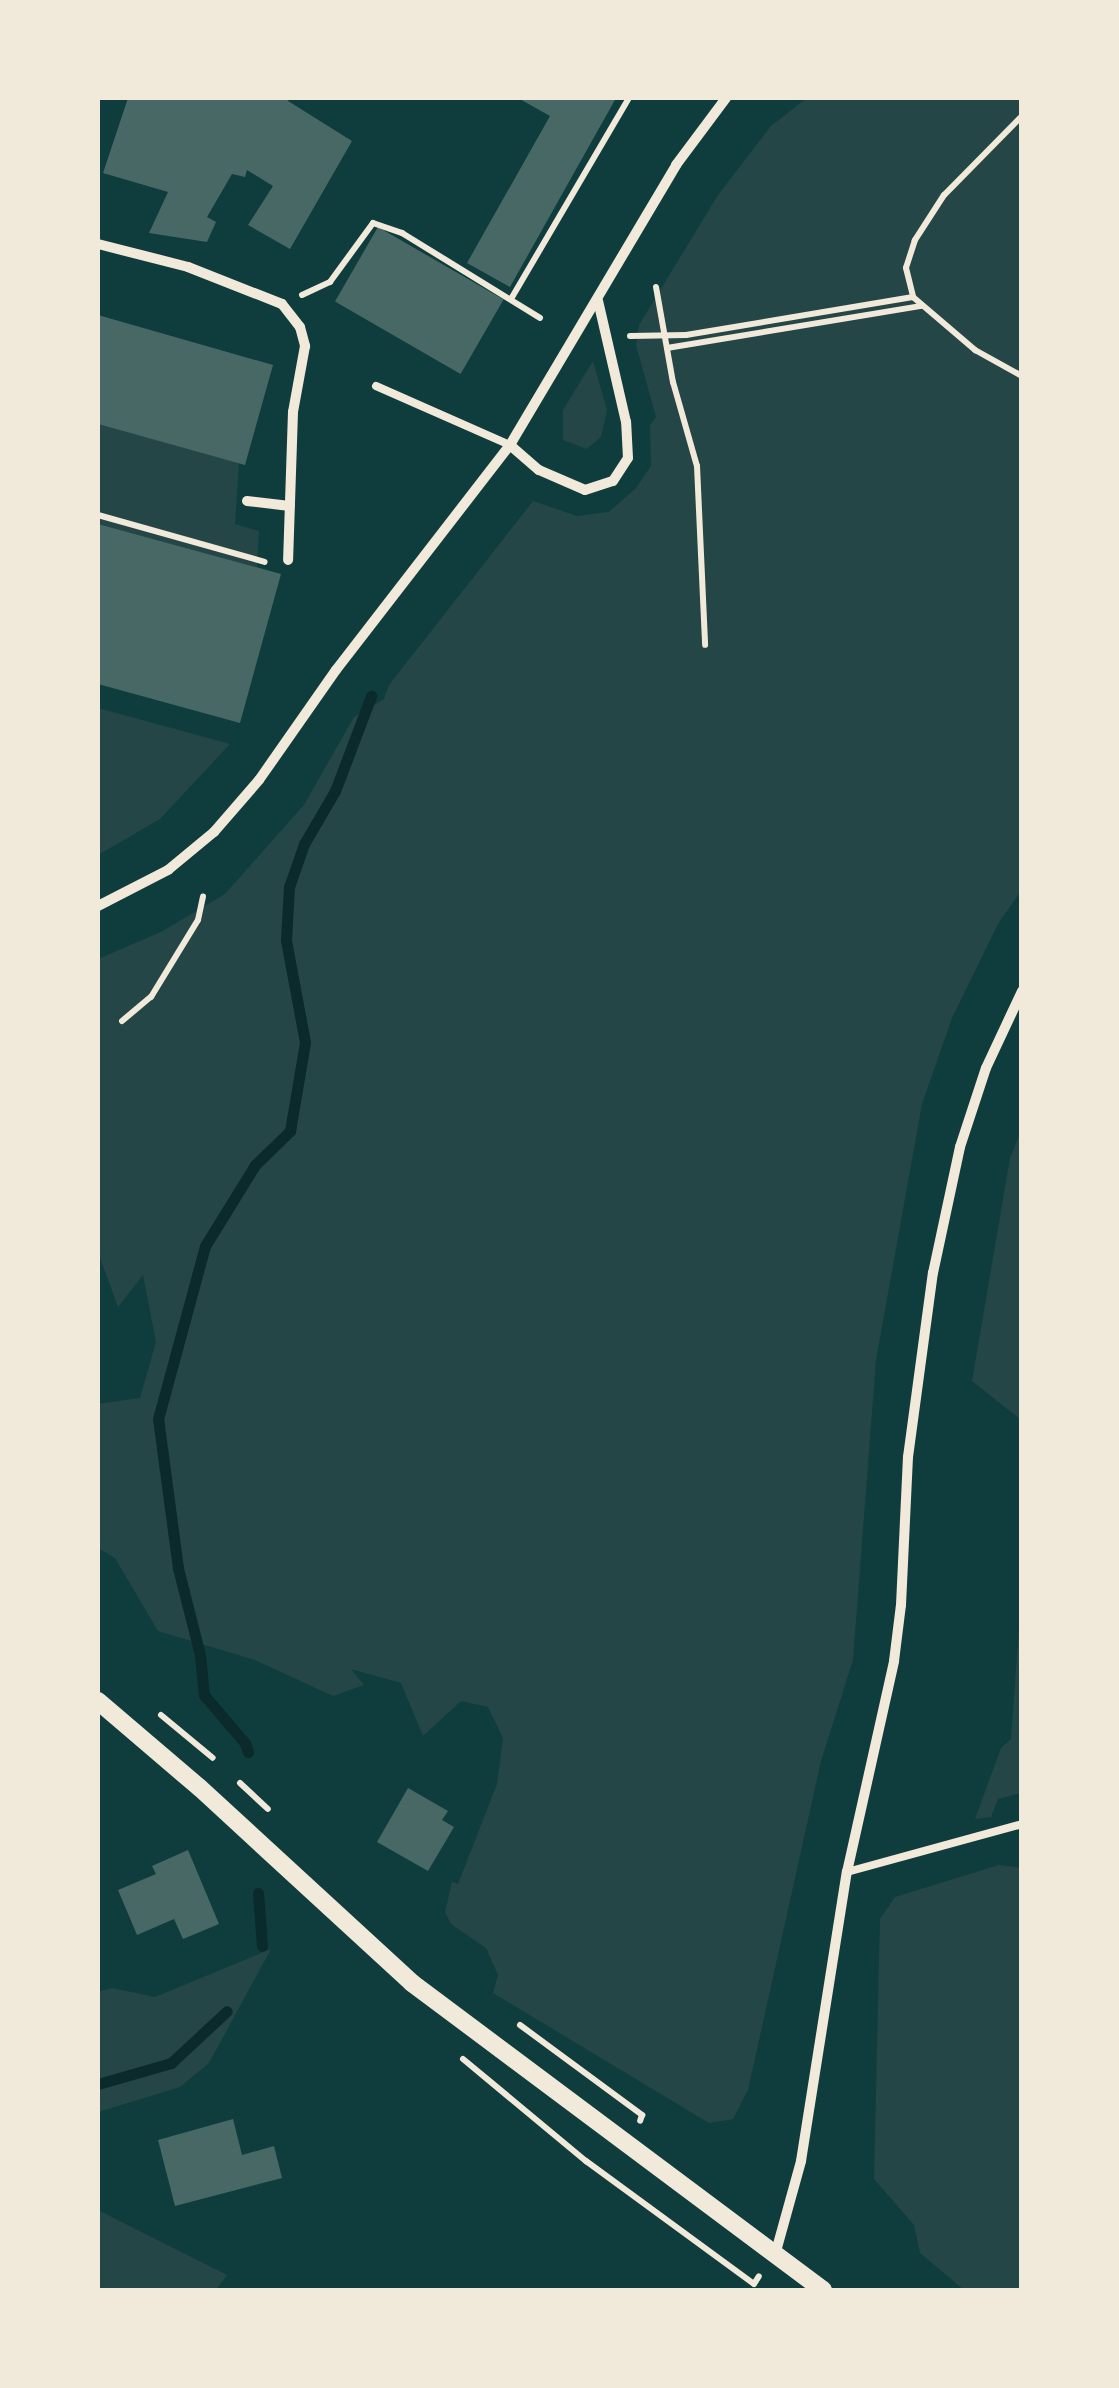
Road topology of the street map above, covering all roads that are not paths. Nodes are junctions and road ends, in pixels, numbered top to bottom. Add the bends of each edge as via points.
1 (726, 98) edge
2 (98, 244) edge
3 (598, 301) junction
4 (376, 386) dead end
5 (510, 445) junction
6 (247, 500) dead end
7 (290, 506) junction
8 (288, 560) road end
9 (98, 906) edge
10 (1022, 990) edge
11 (98, 1701) edge
12 (1022, 1824) edge
13 (847, 1872) junction
14 (775, 2255) junction
15 (823, 2290) edge

1 - 3 street via 676,166
2 - 7 street via 188,267 282,304 300,327 305,346 293,412
3 - 5 street
3 - 5 street via 628,458 613,481 585,490 538,470
4 - 5 lane
5 - 9 street via 214,832 168,870
6 - 7 street
7 - 8 street
10 - 13 street via 960,1147 933,1273 908,1457 894,1661
11 - 14 street via 412,1983
12 - 13 lane
13 - 14 street via 800,2161
14 - 15 street

